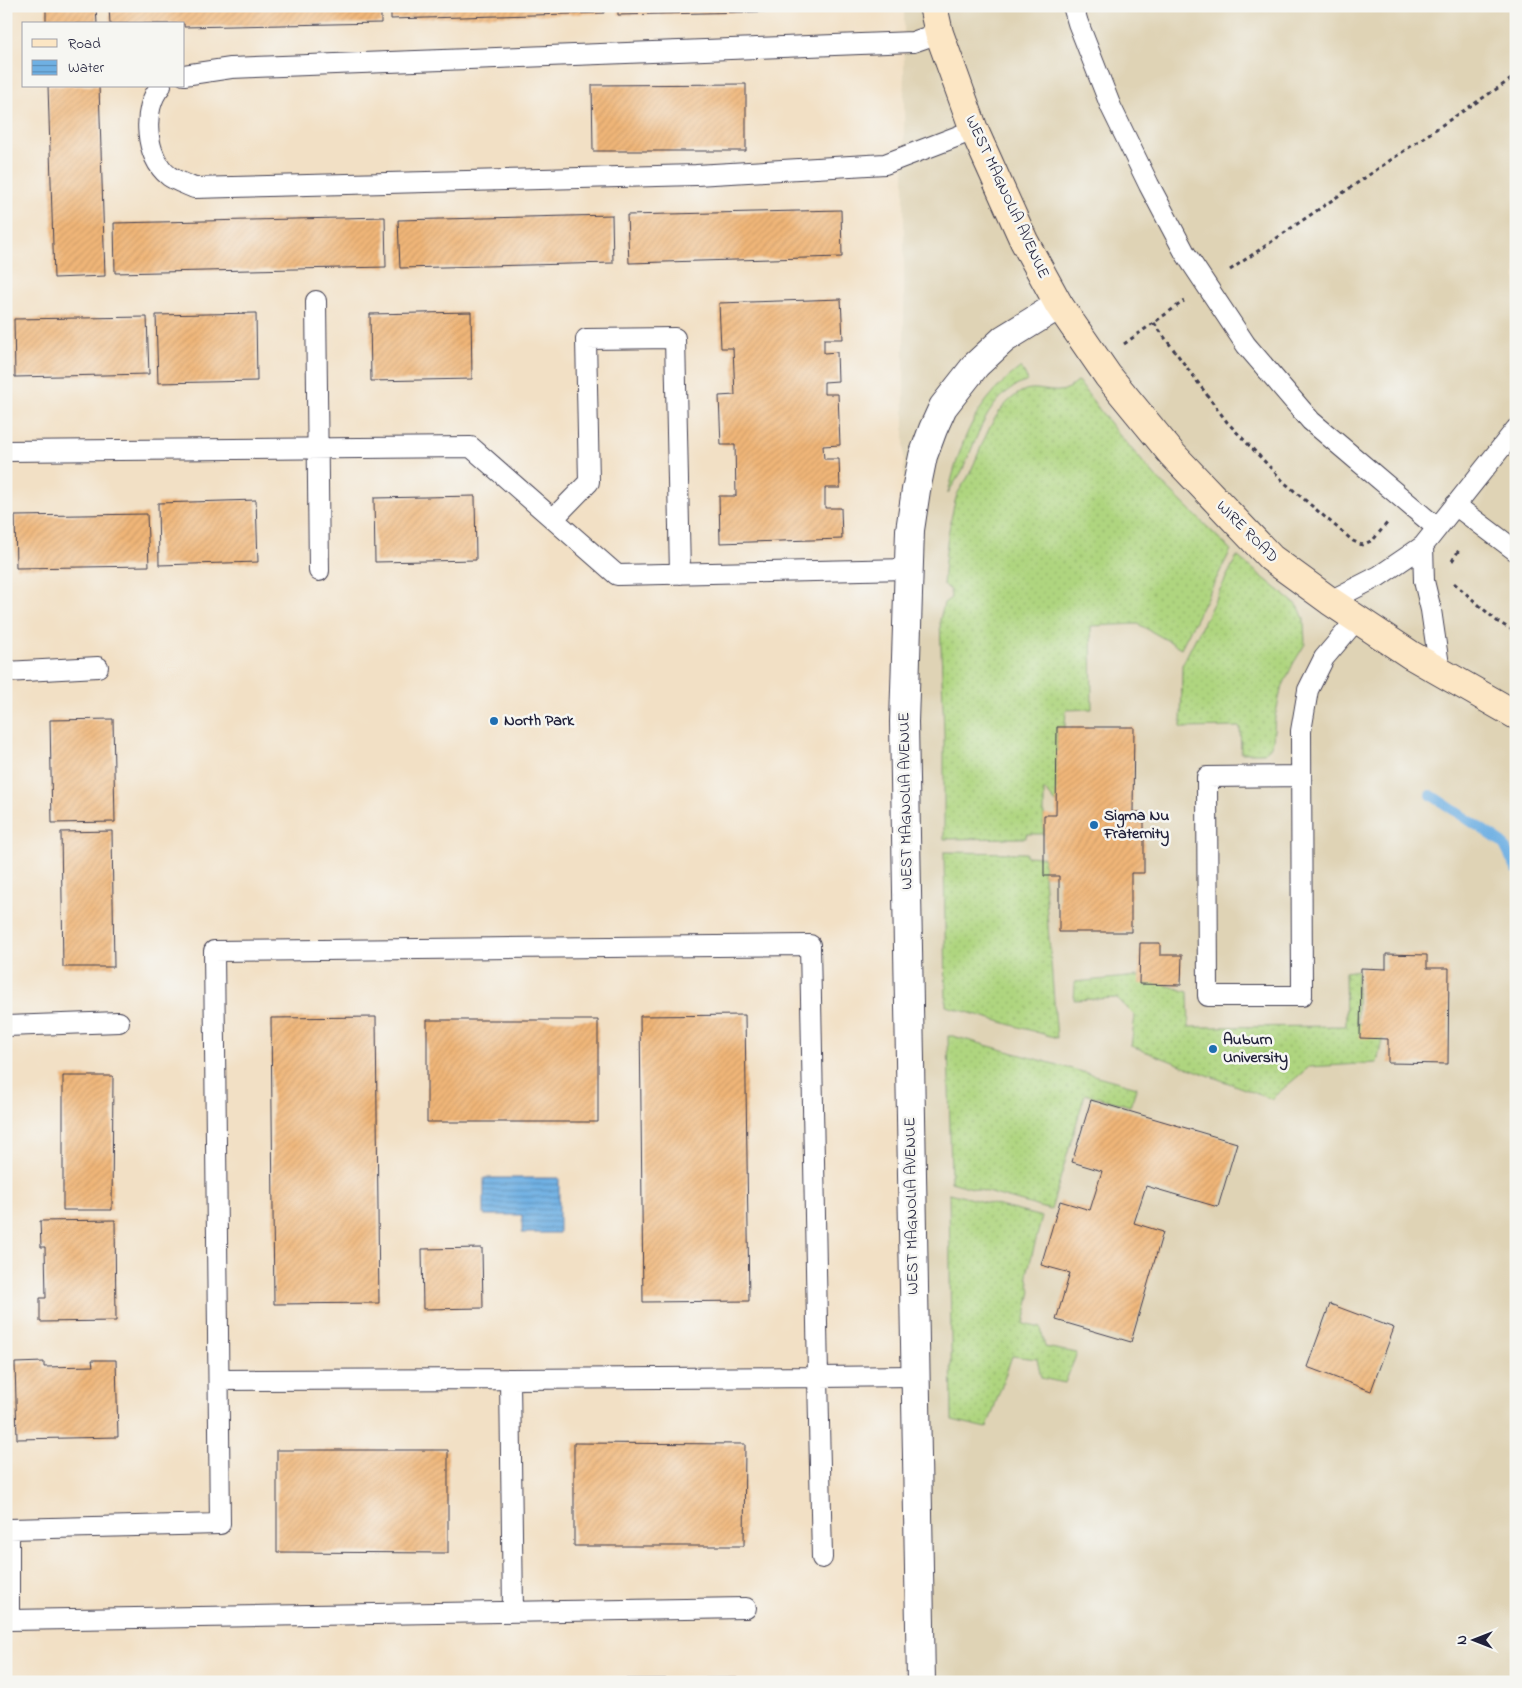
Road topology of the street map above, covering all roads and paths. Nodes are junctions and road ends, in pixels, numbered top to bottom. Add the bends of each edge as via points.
1 (933, 6) edge
2 (1073, 6) edge
3 (939, 33) junction
4 (185, 75) edge
5 (1516, 76) edge
6 (160, 88) edge
7 (974, 130) junction
8 (1207, 286) junction
9 (316, 301) dead end
10 (1059, 305) junction
11 (1154, 323) junction
12 (1123, 345) dead end
13 (1516, 429) edge
14 (318, 448) junction
15 (6, 451) edge
16 (1455, 505) junction
17 (553, 519) junction
18 (1388, 522) dead end
19 (1437, 528) junction
20 (1423, 546) junction
21 (1459, 550) dead end
22 (1516, 552) edge
23 (1449, 566) dead end
24 (909, 569) junction
25 (320, 571) dead end
26 (680, 574) junction
27 (1451, 581) dead end
28 (1330, 601) junction
29 (1357, 619) junction
30 (1516, 632) edge
31 (98, 667) dead end
32 (6, 672) edge
33 (1440, 672) junction
34 (1516, 715) edge
35 (1300, 776) junction
36 (119, 1022) dead end
37 (6, 1026) edge
38 (915, 1376) junction
39 (818, 1377) junction
40 (510, 1379) junction
41 (218, 1380) junction
42 (822, 1558) dead end
43 (746, 1608) dead end
44 (513, 1612) junction
45 (921, 1682) edge

1 - 3 street, WEST MAGNOLIA AVENUE
2 - 8 lane via 1111,106 1153,193
3 - 4 lane via 913,42 241,68
3 - 7 street, WEST MAGNOLIA AVENUE
5 - 8 path
6 - 7 lane via 151,106 151,152 169,176 194,188 696,175 885,164
7 - 10 street, WEST MAGNOLIA AVENUE via 1024,241
8 - 11 path
8 - 19 lane via 1246,345 1311,421
9 - 14 lane
10 - 24 street, WEST MAGNOLIA AVENUE via 1004,340 976,365 943,407 923,456 910,530
10 - 28 street, WIRE ROAD via 1108,376 1172,454 1271,558
11 - 12 path
11 - 18 path via 1227,422 1285,483 1353,541 1362,545 1372,540
13 - 16 lane
14 - 15 lane
14 - 17 lane via 471,447
14 - 25 lane
16 - 19 lane
16 - 22 lane
17 - 26 lane via 617,575
17 - 26 lane via 588,482 586,340 675,338
19 - 20 lane
20 - 28 lane via 1379,576
20 - 33 lane via 1424,581
21 - 23 path
24 - 26 lane
24 - 38 street, WEST MAGNOLIA AVENUE via 904,722
27 - 30 path via 1498,622
28 - 29 street, WIRE ROAD
29 - 33 street, WIRE ROAD
29 - 35 lane via 1324,658 1308,690 1301,731
31 - 32 lane
33 - 34 street, WIRE ROAD
35 - 35 lane via 1302,996 1208,996 1207,777
36 - 37 lane
38 - 39 lane
38 - 45 street, WEST MAGNOLIA AVENUE
39 - 40 lane
39 - 41 lane via 810,945 214,950
39 - 42 lane
40 - 41 lane
40 - 44 lane
41 - 44 lane via 220,1524 9,1529 9,1620
43 - 44 lane

